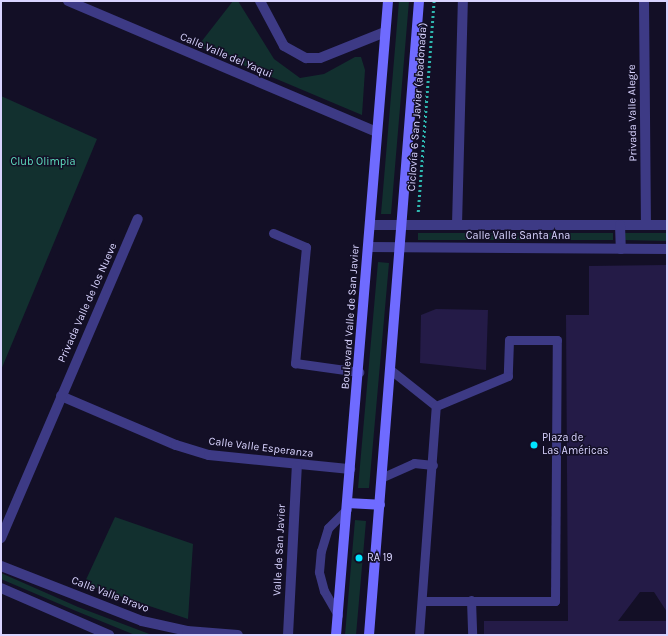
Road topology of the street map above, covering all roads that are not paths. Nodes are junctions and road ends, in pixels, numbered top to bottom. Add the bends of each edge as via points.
1 (68, 1) edge
2 (260, 1) edge
3 (388, 1) edge
4 (419, 1) edge
5 (463, 1) edge
6 (644, 1) edge
7 (385, 32) junction
8 (376, 132) junction
9 (138, 219) dead end
10 (370, 225) junction
11 (403, 225) junction
12 (457, 225) junction
13 (620, 225) junction
14 (646, 225) junction
15 (667, 225) edge
16 (273, 233) dead end
17 (368, 248) junction
18 (402, 248) junction
19 (621, 249) junction
20 (667, 249) edge
21 (392, 371) junction
22 (359, 372) junction
23 (61, 396) junction
24 (436, 406) junction
25 (433, 465) junction
26 (297, 466) junction
27 (350, 469) junction
28 (382, 477) junction
29 (380, 505) junction
30 (347, 506) junction
31 (1, 538) edge
32 (1, 566) edge
33 (1, 588) edge
34 (471, 600) junction
35 (422, 601) junction
36 (338, 615) junction
37 (86, 631) edge
38 (110, 635) edge
39 (238, 635) edge
40 (288, 635) edge
41 (336, 635) edge
42 (369, 635) edge
43 (419, 635) edge
44 (472, 635) edge

1 - 8 street, Calle Valle del Yaqui
2 - 7 street via 284,46 306,58 320,58
3 - 7 main road, Boulevard Valle de San Javier
4 - 11 main road
5 - 12 street
6 - 14 street, Privada Valle Alegre
7 - 8 main road, Boulevard Valle de San Javier
8 - 10 main road, Boulevard Valle de San Javier
9 - 23 street, Privada Valle de los Nueve
10 - 11 street, Calle Valle Santa Ana
10 - 17 main road, Boulevard Valle de San Javier
11 - 12 street, Calle Valle Santa Ana
11 - 18 main road
12 - 13 street, Calle Valle Santa Ana
13 - 14 street, Calle Valle Santa Ana
13 - 19 street
14 - 15 street, Calle Valle Santa Ana
16 - 22 lane via 306,247 295,363
17 - 18 street, Calle Valle Santa Ana
17 - 22 main road, Boulevard Valle de San Javier
18 - 19 street, Calle Valle Santa Ana
18 - 21 main road
19 - 20 street, Calle Valle Santa Ana
21 - 24 lane
21 - 28 main road
22 - 27 main road, Boulevard Valle de San Javier
23 - 26 street, Calle Valle Esperanza via 176,446 209,455
23 - 31 street, Privada Valle de los Nueve
24 - 25 lane
24 - 34 lane via 508,376 509,340 557,340 555,601
25 - 28 lane via 414,464
25 - 35 lane
26 - 27 street, Calle Valle Esperanza
26 - 40 street, Valle de San Javier
27 - 30 main road, Boulevard Valle de San Javier
28 - 29 main road
29 - 30 main road
29 - 42 main road
30 - 36 main road, Boulevard Valle de San Javier
30 - 36 lane via 328,528 320,551 319,572 324,591
32 - 39 street, Calle Valle Bravo via 142,621 187,631
33 - 37 street
34 - 35 lane
34 - 44 lane
35 - 43 lane
36 - 41 main road, Boulevard Valle de San Javier
37 - 38 street

